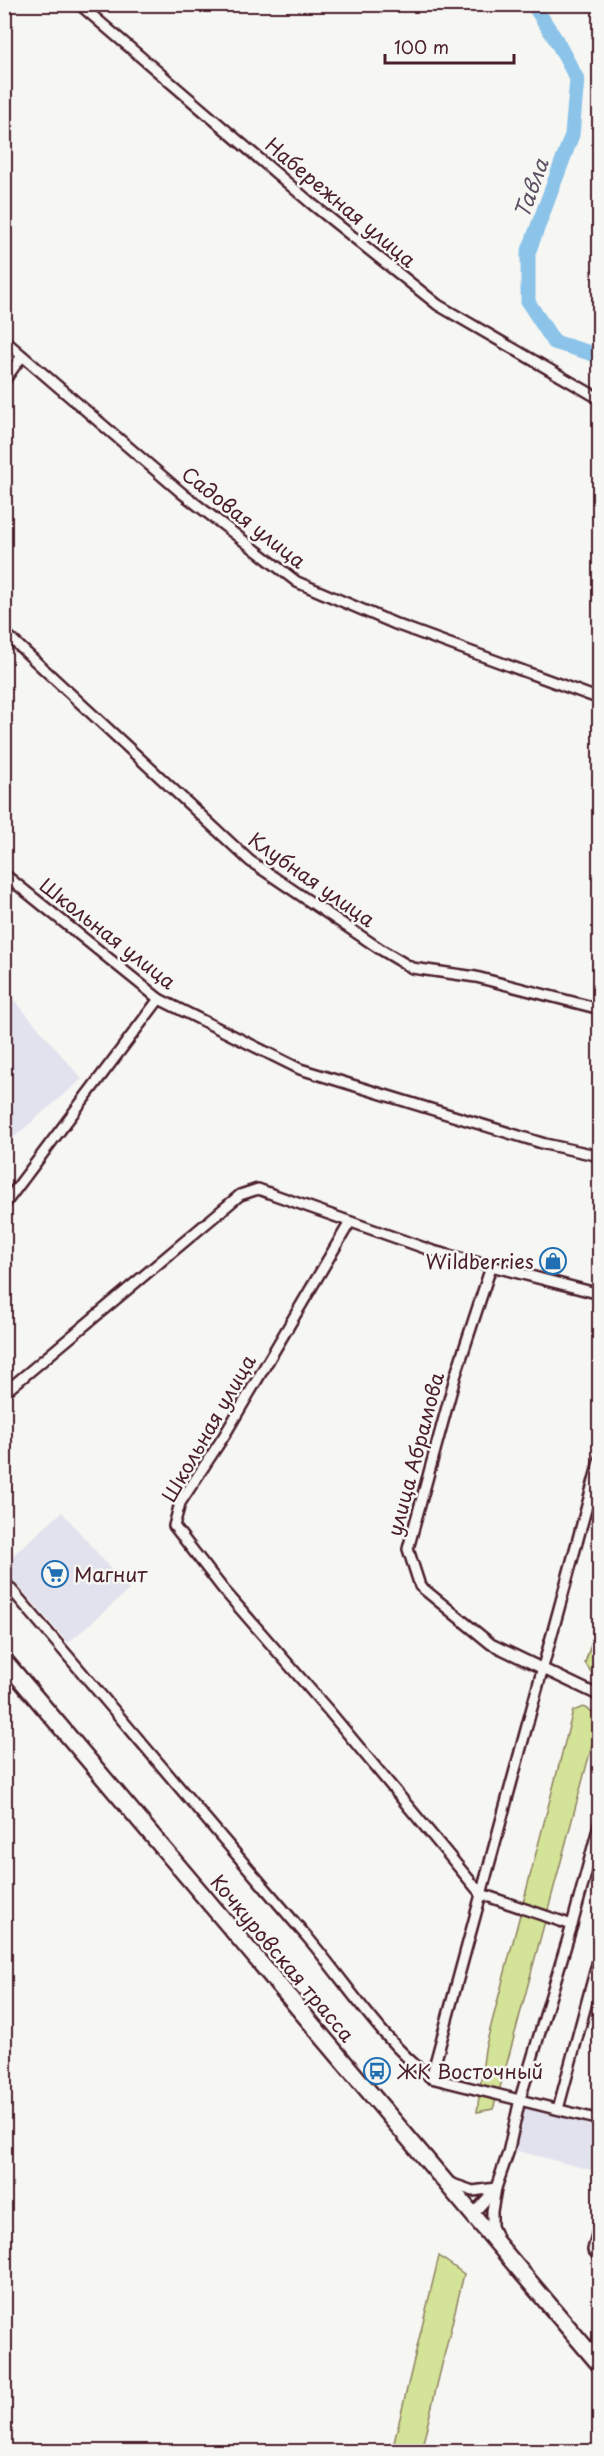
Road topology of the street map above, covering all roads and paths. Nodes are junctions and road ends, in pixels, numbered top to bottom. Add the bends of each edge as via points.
1 (79, 4) edge
2 (4, 340) edge
3 (22, 356) junction
4 (4, 381) edge
5 (600, 399) edge
6 (4, 632) edge
7 (600, 699) edge
8 (4, 874) edge
9 (159, 999) junction
10 (600, 1009) edge
11 (600, 1156) edge
12 (4, 1204) edge
13 (350, 1222) junction
14 (491, 1267) junction
15 (600, 1294) edge
16 (4, 1393) edge
17 (600, 1458) edge
18 (4, 1581) edge
19 (4, 1660) edge
20 (541, 1668) junction
21 (600, 1696) edge
22 (600, 1821) edge
23 (482, 1894) junction
24 (572, 1925) junction
25 (600, 1953) edge
26 (431, 2078) junction
27 (520, 2099) junction
28 (558, 2109) junction
29 (600, 2120) edge
30 (440, 2177) junction
31 (496, 2188) junction
32 (472, 2215) junction
33 (600, 2223) edge
34 (600, 2258) edge
35 (528, 2280) junction
36 (600, 2365) edge

1 - 5 street, Набережная улица via 312,204 438,305
2 - 3 street, Садовая улица
3 - 4 street
3 - 7 street, Садовая улица via 183,494 297,582 398,625
6 - 10 street, Клубная улица via 250,861 380,949 412,968 476,977
8 - 9 street, Школьная улица
9 - 11 street, Школьная улица via 300,1069 545,1144
9 - 12 street
13 - 14 street
13 - 16 street via 258,1189 240,1195
13 - 23 street, Школьная улица via 180,1503 174,1526 222,1589
14 - 15 street
14 - 20 street, улица Абрамова via 456,1374 408,1549 420,1586 491,1644
17 - 20 street
18 - 26 street via 413,2064
19 - 30 main road, Кочкуровская трасса
20 - 21 street, улица Абрамова
20 - 23 street
22 - 24 street
23 - 24 street
23 - 26 street
24 - 27 street
25 - 28 street
26 - 27 street
27 - 28 street
27 - 31 street
28 - 29 street
30 - 31 street via 472,2191
30 - 32 main road, Кочкуровская трасса
31 - 32 street
31 - 35 street via 492,2226
32 - 35 main road, Кочкуровская трасса
33 - 34 street via 593,2250
35 - 36 main road, Кочкуровская трасса

